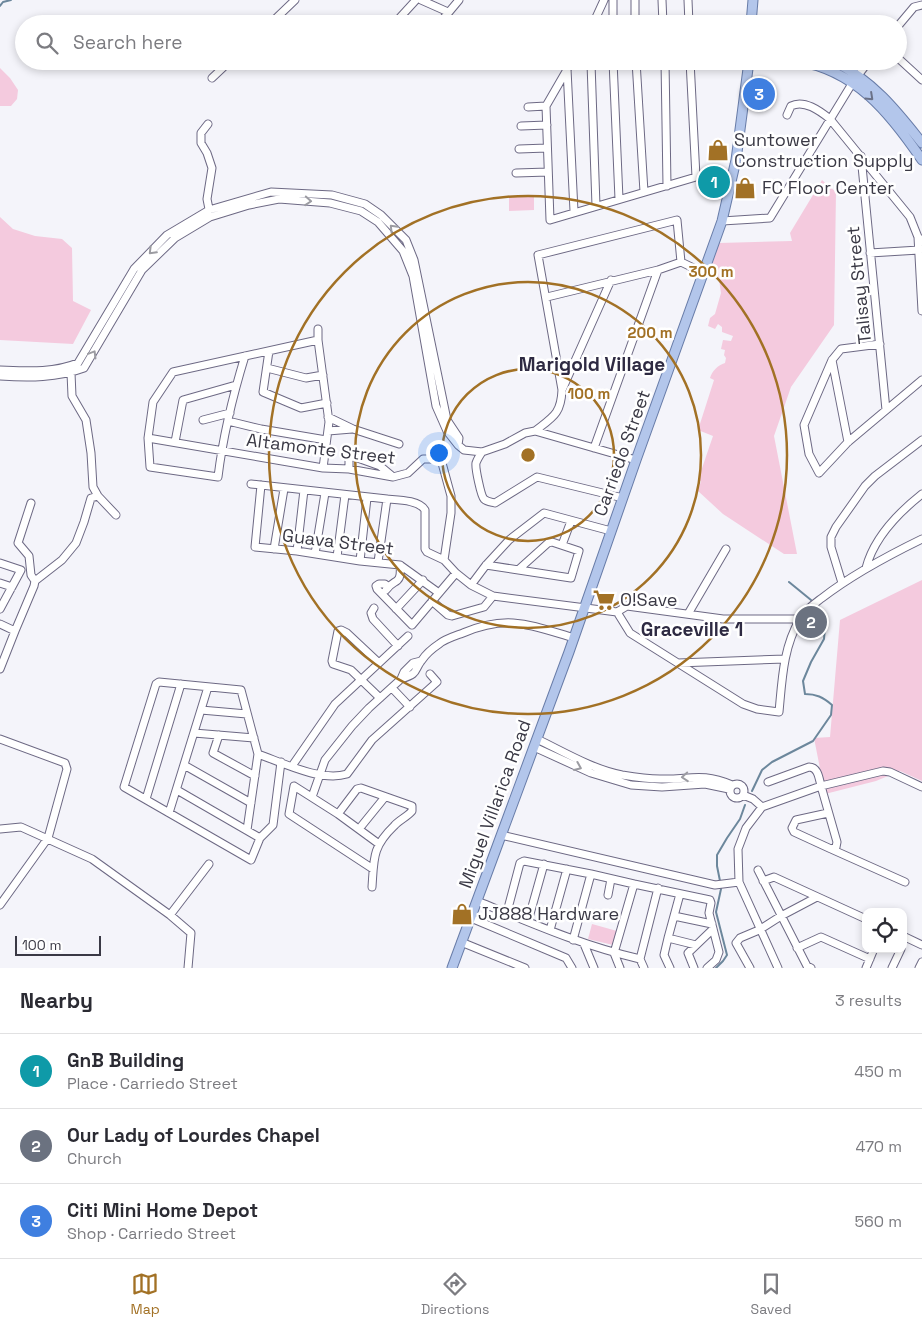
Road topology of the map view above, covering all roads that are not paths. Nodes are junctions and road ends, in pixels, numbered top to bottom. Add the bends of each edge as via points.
1 (295, 0) edge
2 (416, 0) edge
3 (421, 0) edge
4 (459, 0) edge
5 (604, 0) edge
6 (613, 0) edge
7 (635, 0) edge
8 (662, 0) edge
9 (688, 0) edge
10 (753, 0) edge
11 (922, 5) edge
12 (448, 12) junction
13 (279, 15) edge
14 (404, 15) edge
15 (446, 15) edge
16 (597, 15) edge
17 (613, 15) edge
18 (635, 15) edge
19 (663, 15) edge
20 (689, 15) edge
21 (752, 15) edge
22 (907, 16) edge
23 (907, 66) edge
24 (220, 70) edge
25 (566, 70) edge
26 (567, 70) edge
27 (592, 70) edge
28 (613, 70) edge
29 (637, 70) edge
30 (665, 70) edge
31 (690, 70) edge
32 (747, 70) edge
33 (831, 70) edge
34 (846, 70) edge
35 (862, 70) edge
36 (212, 78) dead end
37 (856, 78) junction
38 (922, 80) edge
39 (546, 106) junction
40 (528, 107) dead end
41 (787, 115) dead end
42 (830, 119) junction
43 (208, 124) dead end
44 (547, 125) junction
45 (521, 126) dead end
46 (922, 143) edge
47 (547, 148) junction
48 (519, 149) dead end
49 (861, 156) junction
50 (922, 160) edge
51 (548, 172) junction
52 (516, 174) dead end
53 (667, 186) junction
54 (644, 192) junction
55 (620, 199) junction
56 (596, 206) junction
57 (574, 211) junction
58 (210, 213) junction
59 (722, 221) junction
60 (920, 239) edge
61 (919, 250) junction
62 (870, 253) junction
63 (681, 262) junction
64 (658, 270) junction
65 (704, 273) junction
66 (611, 280) junction
67 (546, 297) junction
68 (922, 311) edge
69 (318, 329) dead end
70 (318, 340) junction
71 (880, 344) junction
72 (269, 351) junction
73 (245, 356) junction
74 (832, 360) junction
75 (267, 368) junction
76 (0, 370) edge
77 (71, 373) junction
78 (323, 375) junction
79 (0, 376) edge
80 (922, 380) edge
81 (236, 385) junction
82 (562, 390) junction
83 (327, 403) junction
84 (886, 410) junction
85 (230, 413) junction
86 (328, 417) junction
87 (203, 420) dead end
88 (228, 421) junction
89 (353, 429) junction
90 (328, 431) junction
91 (535, 432) junction
92 (148, 438) junction
93 (326, 440) junction
94 (922, 440) edge
95 (175, 442) junction
96 (848, 442) junction
97 (399, 444) dead end
98 (594, 448) junction
99 (221, 451) junction
100 (482, 452) junction
101 (636, 460) junction
102 (323, 468) junction
103 (349, 469) junction
104 (393, 477) junction
105 (251, 484) dead end
106 (261, 484) junction
107 (284, 489) junction
108 (304, 490) junction
109 (325, 493) junction
110 (922, 494) edge
111 (345, 495) junction
112 (98, 496) junction
113 (367, 498) junction
114 (623, 498) junction
115 (387, 499) junction
116 (31, 503) dead end
117 (116, 515) dead end
118 (571, 521) junction
119 (611, 531) junction
120 (922, 539) edge
121 (562, 545) junction
122 (274, 549) junction
123 (726, 549) dead end
124 (297, 551) junction
125 (315, 554) junction
126 (336, 557) junction
127 (444, 560) junction
128 (360, 561) junction
129 (378, 562) junction
130 (0, 563) edge
131 (400, 564) junction
132 (486, 565) junction
133 (866, 568) junction
134 (518, 570) junction
135 (456, 573) junction
136 (423, 580) junction
137 (35, 581) junction
138 (0, 583) edge
139 (842, 583) junction
140 (471, 585) junction
141 (12, 587) junction
142 (439, 593) junction
143 (493, 596) junction
144 (432, 601) junction
145 (1, 606) edge
146 (584, 607) junction
147 (374, 608) dead end
148 (396, 609) junction
149 (617, 612) junction
150 (688, 614) junction
151 (800, 619) junction
152 (0, 624) edge
153 (15, 631) junction
154 (408, 636) dead end
155 (574, 638) junction
156 (398, 646) junction
157 (570, 652) joint
158 (785, 659) junction
159 (379, 663) junction
160 (677, 663) junction
161 (0, 669) edge
162 (430, 674) dead end
163 (361, 679) junction
164 (181, 684) junction
165 (208, 687) junction
166 (392, 688) junction
167 (380, 698) junction
168 (410, 707) junction
169 (201, 710) junction
170 (247, 714) junction
171 (194, 733) junction
172 (219, 735) junction
173 (254, 738) junction
174 (0, 739) edge
175 (535, 743) junction
176 (258, 754) junction
177 (280, 762) junction
178 (184, 765) junction
179 (292, 766) junction
180 (320, 775) junction
181 (255, 776) junction
182 (768, 782) dead end
183 (821, 786) junction
184 (922, 787) edge
185 (177, 790) junction
186 (312, 797) junction
187 (385, 797) junction
188 (146, 799) junction
189 (251, 803) junction
190 (762, 807) junction
191 (169, 813) junction
192 (828, 813) junction
193 (338, 814) junction
194 (0, 829) edge
195 (359, 829) junction
196 (247, 830) junction
197 (501, 836) junction
198 (48, 838) junction
199 (260, 838) junction
200 (379, 844) junction
201 (831, 849) junction
202 (209, 864) dead end
203 (544, 864) junction
204 (374, 869) junction
205 (567, 869) junction
206 (758, 870) dead end
207 (591, 874) junction
208 (611, 879) junction
209 (764, 881) junction
210 (739, 882) junction
211 (905, 882) dead end
212 (634, 884) junction
213 (372, 887) dead end
214 (658, 888) junction
215 (680, 894) junction
216 (608, 895) dead end
217 (817, 897) junction
218 (477, 901) junction
219 (0, 905) edge
220 (507, 912) junction
221 (170, 915) junction
222 (674, 916) junction
223 (781, 916) junction
224 (862, 917) edge
225 (470, 918) junction
226 (528, 921) junction
227 (712, 927) junction
228 (550, 930) junction
229 (759, 930) junction
230 (668, 938) junction
231 (573, 940) junction
232 (907, 940) edge
233 (461, 942) junction
234 (584, 944) junction
235 (696, 945) junction
236 (922, 945) edge
237 (797, 948) junction
238 (614, 953) junction
239 (872, 953) edge
240 (899, 953) edge
241 (640, 959) junction
242 (870, 959) junction
243 (922, 962) edge
244 (188, 968) edge
245 (452, 968) edge
246 (525, 968) edge
247 (572, 968) edge
248 (594, 968) edge
249 (620, 968) edge
250 (644, 968) edge
251 (670, 968) edge
252 (694, 968) edge
253 (707, 968) edge
254 (750, 968) edge
255 (778, 968) edge
256 (811, 968) edge
257 (866, 968) edge
258 (892, 968) edge
259 (920, 968) edge

1 - 13 street
2 - 14 street
3 - 12 street
4 - 12 street
5 - 16 street
6 - 17 street
7 - 18 street
8 - 19 street
9 - 20 street
10 - 21 main road
11 - 22 street
12 - 15 street
23 - 38 street
24 - 36 street
25 - 39 street
26 - 57 street
27 - 56 street
28 - 55 street
29 - 54 street
30 - 53 street
31 - 53 street via 696,178
32 - 59 main road, Carriedo Street via 736,160
33 - 37 main road
34 - 37 main road
35 - 37 street
37 - 42 street
37 - 46 main road via 887,101
37 -> 50 main road
39 - 40 street
39 - 44 street
41 - 42 street via 791,106 797,104 816,108
42 - 49 street
42 - 59 street via 770,218
43 - 58 street via 201,133 212,168 207,199
44 - 45 street
44 - 47 street
47 - 48 street
47 - 51 street
49 - 60 street via 910,217
49 - 62 street, Talisay Street
51 - 52 street
51 - 57 street via 550,220
53 - 54 street
54 - 55 street
55 - 56 street
56 - 57 street
58 -> 76 street via 167,236 134,269 78,363 42,371
77 -> 58 street via 84,368 142,270 175,238
58 - 100 street via 271,192 332,195 381,216 406,240 414,260 448,420 464,450
59 - 65 main road, Carriedo Street
60 - 61 street
61 - 62 street
61 - 68 street
62 - 71 street, Talisay Street
63 - 64 street
63 - 65 street
63 - 67 street via 677,220 538,255
64 - 66 street
64 - 98 street
65 - 101 main road, Carriedo Street
66 - 67 street
66 - 82 street
67 - 82 street
69 - 70 street
70 - 72 street
70 - 78 street
71 - 74 street via 841,349
71 - 84 street, Talisay Street
72 - 73 street
72 - 75 street
73 - 81 street
73 - 92 street via 173,372 153,402
74 - 96 street
74 - 96 street via 804,425 809,454 820,472
75 - 78 street via 306,378
75 - 83 street via 263,392 301,408
77 - 79 street
77 - 112 street via 72,396 86,420 93,487
78 - 83 street
80 - 84 street
81 - 85 street
81 - 95 street via 183,400
82 - 91 street via 562,405 557,413
83 - 86 street
84 - 96 street
85 - 87 street
85 - 88 street
86 - 89 street
86 - 90 street
88 - 93 street
88 - 99 street
89 - 90 street
89 - 97 street
90 - 93 street
91 - 98 street
91 - 100 street via 525,433
92 - 95 street, Altamonte Street
92 - 99 street via 150,467 218,477
93 - 102 street
94 - 139 street via 865,486 836,527 830,547
95 - 99 street, Altamonte Street
98 - 101 street
99 - 102 street, Altamonte Street
100 - 114 street via 476,468 482,496 490,502 495,503 536,477
101 - 114 main road, Carriedo Street
102 - 103 street, Altamonte Street
103 - 104 street, Altamonte Street
103 - 104 street via 352,456 380,466
104 - 127 street, Altamonte Street via 408,473 424,459 438,459 442,463 451,496
105 - 106 street
106 - 107 street
106 - 122 street, Guava Street via 255,547
107 - 108 street
107 - 122 street
108 - 109 street
108 - 124 street
109 - 111 street
109 - 125 street
110 - 133 street via 892,522 873,549
111 - 113 street
111 - 126 street
112 - 117 street
112 - 137 street via 89,501 76,544
113 - 115 street
113 - 128 street
114 - 119 main road, Carriedo Street
115 - 127 street via 425,508 425,549
115 - 129 street
116 - 137 street via 18,543 29,556
118 - 119 street
118 - 121 street
118 - 132 street via 544,513 509,540
119 - 146 main road, Carriedo Street
120 - 133 street
121 - 134 street via 548,543
121 - 134 street via 579,551 571,578
122 - 124 street, Guava Street
123 - 150 street
124 - 125 street, Guava Street
125 - 126 street, Guava Street
126 - 128 street, Guava Street
127 - 135 street
128 - 129 street, Guava Street
129 - 131 street, Guava Street
130 - 141 street via 21,570
131 - 136 street, Guava Street
131 - 148 street via 401,574 396,582 387,587 385,584 376,586
132 - 134 street
132 - 140 street
133 - 139 street
135 - 140 street
135 - 142 street
136 - 142 street, Guava Street
136 - 148 street
137 - 153 street
138 - 141 street
139 - 151 street
140 - 143 street
141 - 145 street
142 - 144 street
143 - 144 street via 484,607 452,616
143 - 146 street
144 - 148 street via 412,624
146 - 149 street
146 - 155 main road, Carriedo Street
147 - 156 street via 371,613 373,619
149 - 150 street via 627,606
149 - 160 street via 630,633
150 - 151 street via 723,619
151 - 158 street
152 - 153 street
153 - 161 street
154 - 156 street
155 - 157 main road, Carriedo Street
155 - 166 street via 526,624 489,623 440,643 421,661 418,670
156 - 159 street
157 - 175 main road, Miguel Villarica Road
158 - 160 street
158 - 160 street via 778,712 743,704
159 - 163 street
159 - 163 street via 348,633 339,630 332,662 351,670
162 - 168 street via 437,682
163 - 167 street
163 - 179 street via 335,704
164 - 165 street
164 - 188 street
164 - 188 street via 156,684 124,787
165 - 169 street
165 - 170 street via 241,690
166 - 167 street
166 - 168 street
167 - 180 street via 325,760
168 - 180 street via 372,740 349,773
169 - 170 street
169 - 171 street
170 - 173 street
171 - 172 street
171 - 178 street
172 - 173 street
172 - 181 street via 213,753
173 - 176 street
174 - 198 street via 67,766
175 - 190 street via 622,775 661,779 703,776 717,778 731,787 741,784 743,795
175 - 197 main road, Miguel Villarica Road
176 - 177 street
176 - 181 street
177 - 179 street
177 - 199 street via 272,825
178 - 185 street
178 - 189 street
179 - 180 street
180 - 186 street
181 - 189 street
182 - 183 street via 813,767
183 - 184 street via 883,771
183 - 190 street
183 - 192 street
185 - 191 street
185 - 196 street
186 - 193 street
186 - 204 street via 294,786 289,814
187 - 193 street via 361,788
187 - 195 street
187 - 200 street via 412,806 412,811 394,825
188 - 191 street
189 - 196 street
190 - 210 street via 746,828 738,849
191 - 199 street via 250,859
192 - 201 street via 836,842 836,847
192 - 201 street via 796,820 792,828 794,832
193 - 195 street
194 - 198 street via 21,827
195 - 200 street
196 - 199 street
197 - 210 street via 715,885
197 - 218 main road, Miguel Villarica Road
198 - 219 street
198 - 221 street via 92,859
200 - 204 street via 373,860
201 - 211 street
202 - 221 street
203 - 205 street
203 - 220 street via 526,860 520,863
203 - 226 street
204 - 213 street
205 - 207 street
205 - 228 street
206 - 209 street
207 - 208 street
207 - 231 street
208 - 212 street
208 - 216 street
209 - 217 street via 774,877
209 - 223 street
210 - 229 street
212 - 214 street
212 - 238 street
214 - 215 street
214 - 241 street
215 - 222 street
215 - 227 street via 710,900
217 - 223 street
217 - 224 street
218 - 220 street
218 - 225 main road, Miguel Villarica Road
220 - 226 street
221 - 244 street via 191,933
222 - 227 street
222 - 230 street
223 - 229 street
223 - 237 street
225 - 233 main road, Miguel Villarica Road
225 - 247 street via 566,958
226 - 228 street
227 - 235 street
227 - 253 street via 719,952
228 - 231 street
229 - 254 street via 736,943
229 - 255 street
230 - 235 street
230 - 251 street via 664,955
231 - 234 street
232 - 236 street
233 - 245 main road, Miguel Villarica Road
233 - 246 street
234 - 238 street
234 - 248 street
235 - 252 street via 688,953
237 - 242 street via 821,937
237 - 256 street
238 - 241 street
238 - 249 street
239 - 242 street
240 - 258 street
241 - 250 street
242 - 257 street
243 - 259 street

